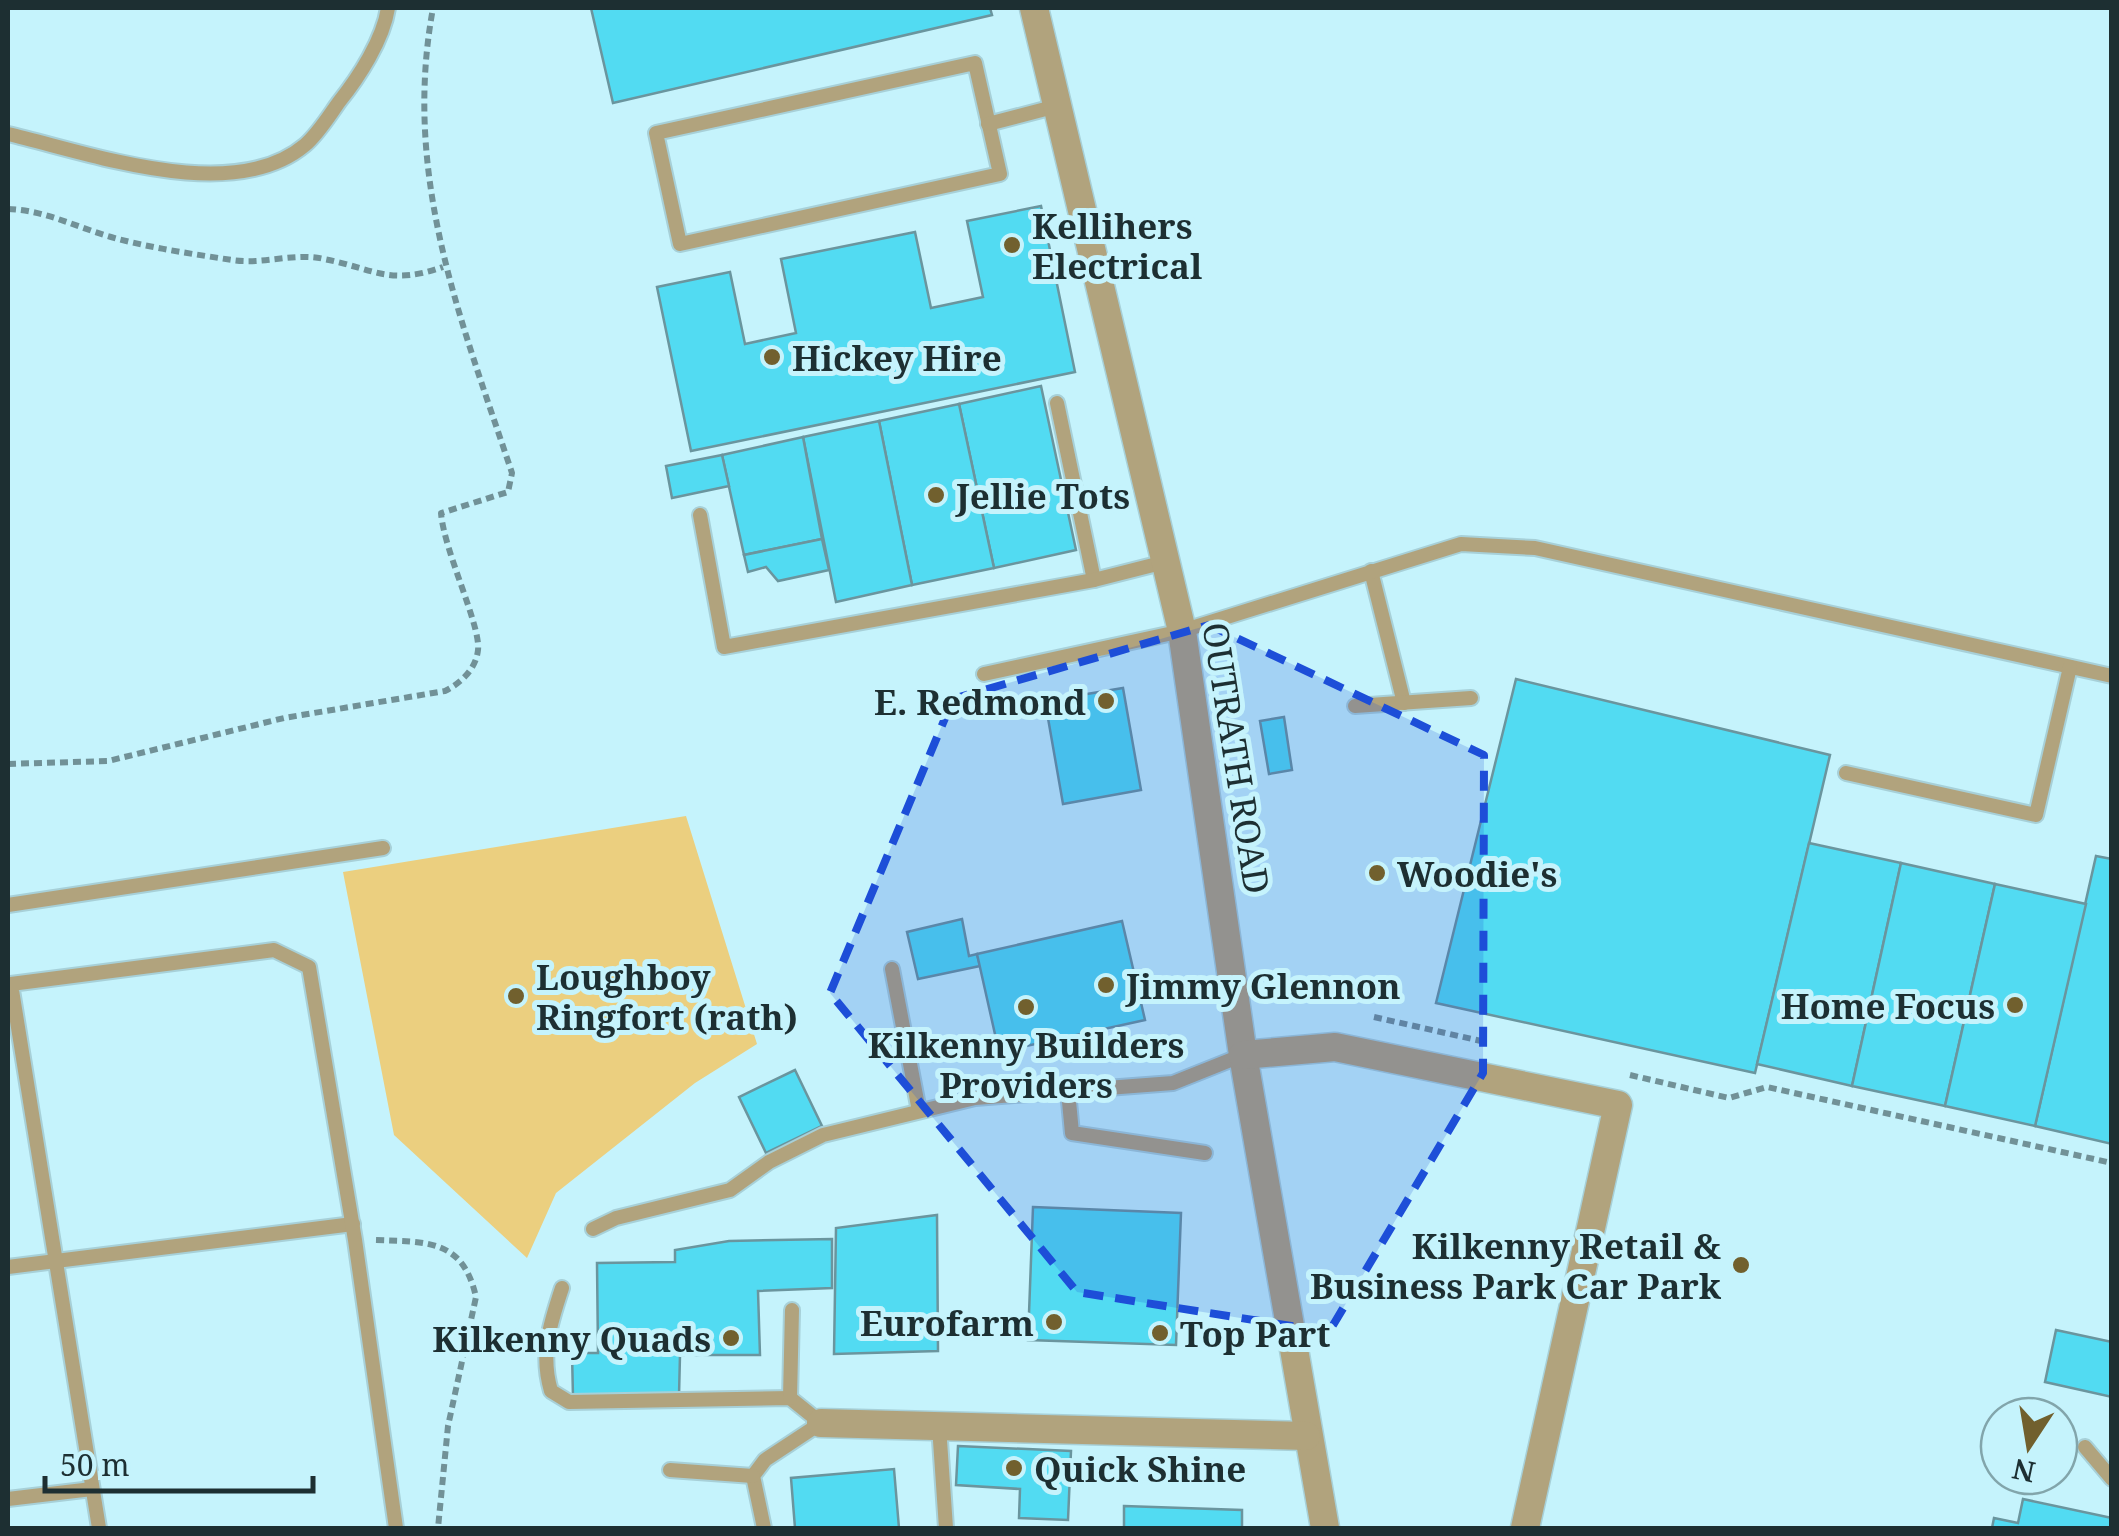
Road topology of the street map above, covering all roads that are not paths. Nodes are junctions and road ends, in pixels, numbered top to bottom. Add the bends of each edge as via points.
1 (388, 8) edge
2 (1034, 8) edge
3 (1057, 106) junction
4 (988, 124) junction
5 (8, 134) edge
6 (1057, 403) dead end
7 (700, 515) dead end
8 (1166, 562) junction
9 (1371, 571) junction
10 (1094, 580) junction
11 (1182, 631) junction
12 (2070, 667) junction
13 (984, 674) dead end
14 (2112, 676) edge
15 (1470, 698) dead end
16 (1404, 703) junction
17 (1355, 706) dead end
18 (1846, 773) dead end
19 (383, 848) dead end
20 (8, 905) edge
21 (892, 969) dead end
22 (9, 984) edge
23 (1243, 1055) junction
24 (1068, 1091) junction
25 (919, 1112) junction
26 (1205, 1153) dead end
27 (593, 1229) dead end
28 (354, 1232) junction
29 (52, 1262) junction
30 (8, 1268) edge
31 (562, 1288) dead end
32 (792, 1310) dead end
33 (790, 1398) junction
34 (821, 1423) junction
35 (938, 1426) junction
36 (1306, 1436) junction
37 (2086, 1447) dead end
38 (670, 1470) dead end
39 (753, 1476) junction
40 (2112, 1479) edge
41 (92, 1489) junction
42 (8, 1499) edge
43 (99, 1528) edge
44 (396, 1528) edge
45 (764, 1528) edge
46 (946, 1528) edge
47 (1325, 1528) edge
48 (1525, 1528) edge

1 - 5 lane via 386,24 347,92 306,144 274,164 242,172 174,172
2 - 3 street, OUTRATH ROAD
3 - 4 lane
3 - 8 street, OUTRATH ROAD
4 - 4 lane via 1000,174 680,244 656,133 975,63
6 - 10 lane
7 - 10 lane via 724,647
8 - 10 lane
8 - 11 street, OUTRATH ROAD
9 - 11 lane
9 - 12 lane via 1461,544 1535,548
9 - 16 lane
11 - 13 lane
11 - 23 street, OUTRATH ROAD
12 - 14 lane
12 - 18 lane via 2036,816
15 - 16 lane
16 - 17 lane
19 - 20 lane
21 - 25 lane
22 - 28 lane via 274,950 309,967
22 - 29 lane
23 - 24 lane via 1173,1083
23 - 36 street, OUTRATH ROAD
23 - 48 street via 1335,1047 1618,1104
24 - 25 lane via 975,1098
24 - 26 lane via 1072,1132
25 - 27 lane via 824,1135 730,1190
28 - 29 lane
28 - 44 lane
29 - 30 lane
29 - 41 lane
31 - 33 lane via 544,1366 551,1391 568,1402
32 - 33 lane
33 - 34 lane
34 - 35 street
34 - 39 lane via 765,1460
35 - 36 street
35 - 46 lane
36 - 47 street, OUTRATH ROAD
37 - 40 lane
38 - 39 lane
39 - 45 lane
41 - 42 lane
41 - 43 lane

